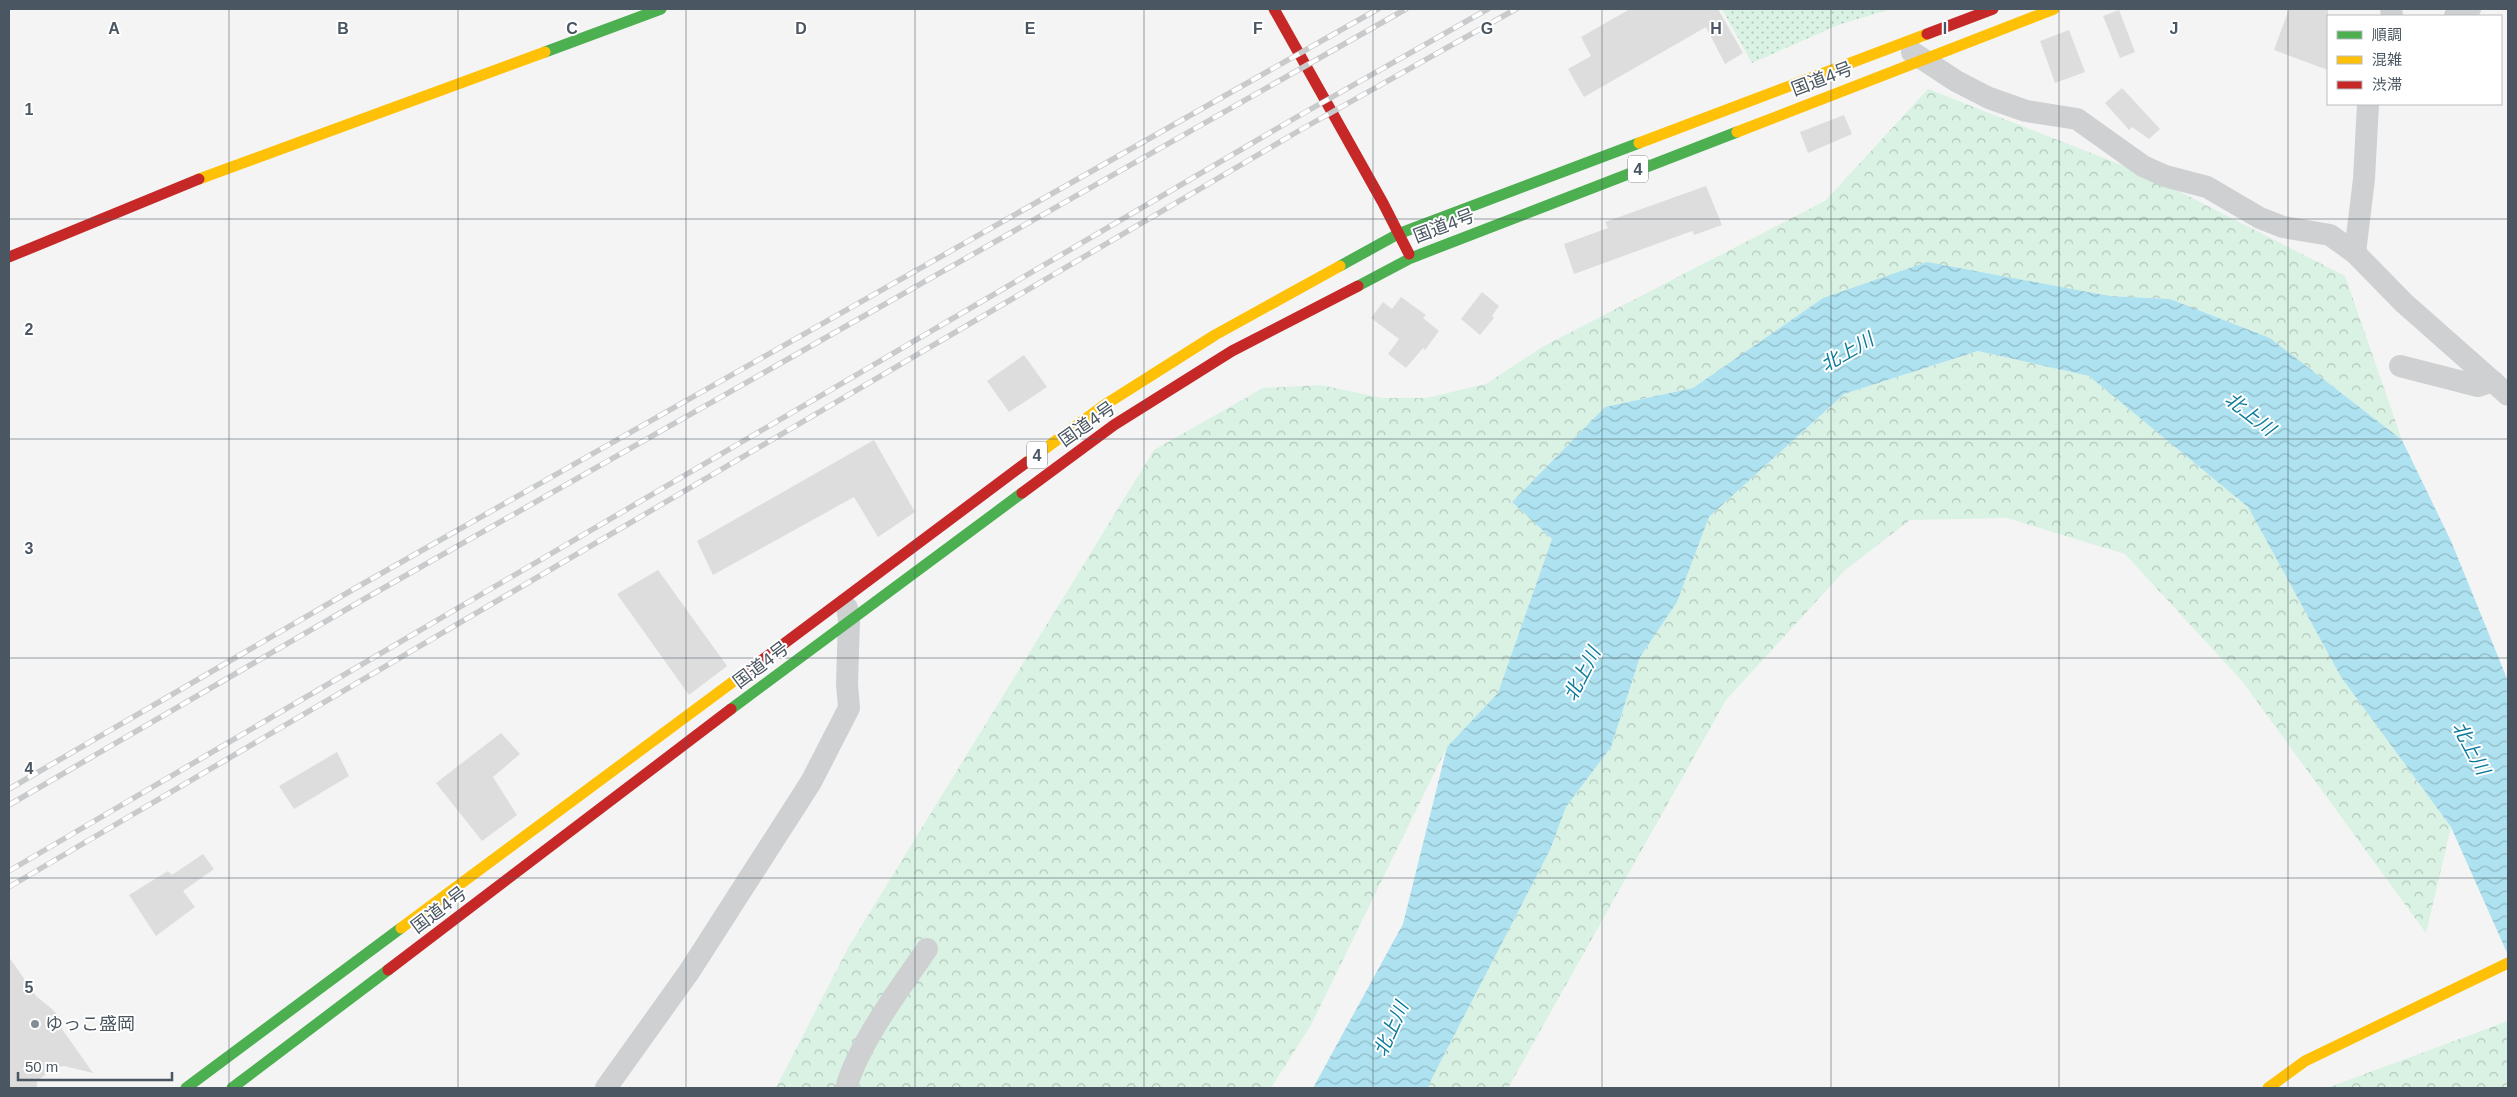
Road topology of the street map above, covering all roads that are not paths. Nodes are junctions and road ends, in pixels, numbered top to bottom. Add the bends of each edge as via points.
1 (661, 9) edge
2 (1274, 9) edge
3 (1992, 9) edge
4 (2054, 9) edge
5 (2470, 9) edge
6 (2457, 15) edge
7 (1899, 44) junction
8 (1924, 58) junction
9 (2368, 105) edge
10 (1398, 234) junction
11 (2355, 253) junction
12 (9, 257) edge
13 (1410, 258) junction
14 (2400, 366) dead end
15 (2501, 388) edge
16 (846, 597) junction
17 (849, 620) junction
18 (927, 948) dead end
19 (2508, 963) edge
20 (217, 1065) junction
21 (186, 1088) edge
22 (233, 1088) edge
23 (606, 1088) edge
24 (846, 1088) edge
25 (2268, 1088) edge

1 - 12 main road via 170,190
2 - 10 main road
3 - 7 main road, 国道4号 / 4
4 - 8 main road, 国道4号 / 4
5 - 6 street
7 - 8 street
7 - 10 main road, 国道4号 / 4
8 - 11 street via 1989,98 2026,111 2077,119 2143,166 2165,176 2206,187 2283,228 2330,235
8 - 13 main road, 国道4号 / 4
9 - 11 street via 2364,179
10 - 13 main road
10 - 16 main road, 国道4号 / 4 via 1215,335 1103,406
11 - 15 street via 2404,303
13 - 17 main road, 国道4号 / 4 via 1232,351 1114,425
14 - 15 street via 2478,386
16 - 17 street
16 - 20 main road, 国道4号 / 4
17 - 22 main road, 国道4号 / 4
17 - 23 street via 846,684 850,708 811,782 694,964
18 - 24 street via 888,1006 850,1073
19 - 25 main road via 2305,1061
20 - 21 main road, 国道4号 / 4
20 - 22 street

